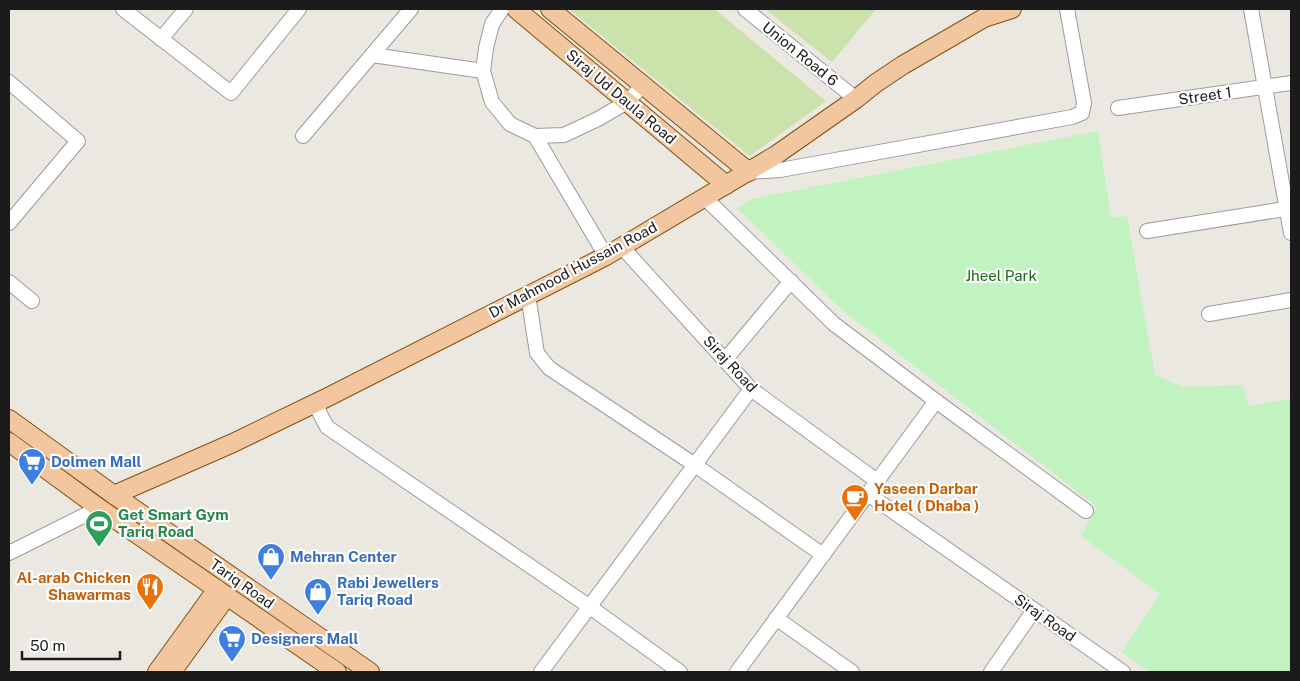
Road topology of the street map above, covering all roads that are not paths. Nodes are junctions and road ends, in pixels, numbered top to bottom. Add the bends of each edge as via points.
1 (123, 9) edge
2 (186, 9) edge
3 (299, 9) edge
4 (411, 9) edge
5 (502, 9) edge
6 (516, 9) edge
7 (550, 9) edge
8 (745, 9) edge
9 (1012, 9) edge
10 (1066, 9) edge
11 (1251, 9) edge
12 (161, 39) junction
13 (372, 55) junction
14 (483, 71) junction
15 (1291, 83) edge
16 (643, 85) junction
17 (1265, 87) junction
18 (11, 89) edge
19 (856, 99) junction
20 (627, 102) junction
21 (1118, 108) dead end
22 (303, 136) dead end
23 (535, 136) junction
24 (749, 172) junction
25 (726, 185) junction
26 (705, 198) junction
27 (1289, 208) edge
28 (9, 223) edge
29 (1147, 231) dead end
30 (1291, 233) edge
31 (622, 247) junction
32 (606, 256) junction
33 (791, 281) junction
34 (9, 282) edge
35 (528, 295) junction
36 (1291, 300) edge
37 (32, 301) dead end
38 (1209, 314) dead end
39 (725, 360) junction
40 (751, 389) junction
41 (936, 401) junction
42 (318, 402) junction
43 (9, 419) edge
44 (9, 442) edge
45 (695, 465) junction
46 (878, 481) junction
47 (868, 494) junction
48 (114, 495) junction
49 (99, 508) junction
50 (1086, 511) dead end
51 (9, 552) edge
52 (823, 555) junction
53 (222, 592) junction
54 (590, 607) junction
55 (1034, 610) junction
56 (776, 618) junction
57 (157, 672) edge
58 (172, 672) edge
59 (337, 672) edge
60 (370, 672) edge
61 (541, 672) edge
62 (680, 672) edge
63 (737, 672) edge
64 (852, 672) edge
65 (991, 672) edge
66 (1123, 672) edge

1 - 12 street
2 - 12 street
3 - 12 street via 231,93
4 - 13 street
5 - 14 street via 492,24
6 - 20 main road, Siraj Ud Daula Road
7 - 16 main road, Siraj Ud Daula Road
8 - 19 street, Union Road 6
9 - 19 main road, Dr Mahmood Hussain Road via 984,18 876,82
10 - 24 street via 1084,103 1082,113 780,170
11 - 17 street
13 - 14 street
13 - 22 street
14 - 23 street via 492,102 510,124
15 - 17 street, Street 1
16 - 20 street
16 - 24 main road, Siraj Ud Daula Road
17 - 21 street, Street 1
17 - 27 street
18 - 28 street via 78,141
19 - 24 main road, Dr Mahmood Hussain Road
20 - 23 street via 598,120 564,134
20 - 25 main road, Siraj Ud Daula Road
23 - 32 street
24 - 25 main road, Dr Mahmood Hussain Road
25 - 26 main road, Dr Mahmood Hussain Road
26 - 31 main road, Dr Mahmood Hussain Road
26 - 33 street
27 - 29 street
27 - 30 street
31 - 32 main road, Dr Mahmood Hussain Road
31 - 39 street, Siraj Road
32 - 35 main road, Dr Mahmood Hussain Road
33 - 39 street
33 - 41 street via 834,324
34 - 37 street
35 - 42 main road, Dr Mahmood Hussain Road
35 - 45 street via 538,353 549,368
36 - 38 street
39 - 40 street, Siraj Road
40 - 45 street
40 - 46 street, Siraj Road
41 - 46 street
41 - 50 street
42 - 48 main road, Dr Mahmood Hussain Road via 233,444
42 - 54 street via 327,427
43 - 48 main road, Tariq Road
44 - 49 main road, Tariq Road
45 - 52 street
45 - 54 street
46 - 47 street
47 - 52 street
47 - 55 street, Siraj Road
48 - 60 main road, Tariq Road
49 - 51 street
49 - 53 main road, Tariq Road
52 - 56 street
53 - 57 main road
53 - 58 main road
53 - 59 main road, Tariq Road
54 - 61 street
54 - 62 street
55 - 65 street
55 - 66 street, Siraj Road
56 - 63 street
56 - 64 street

